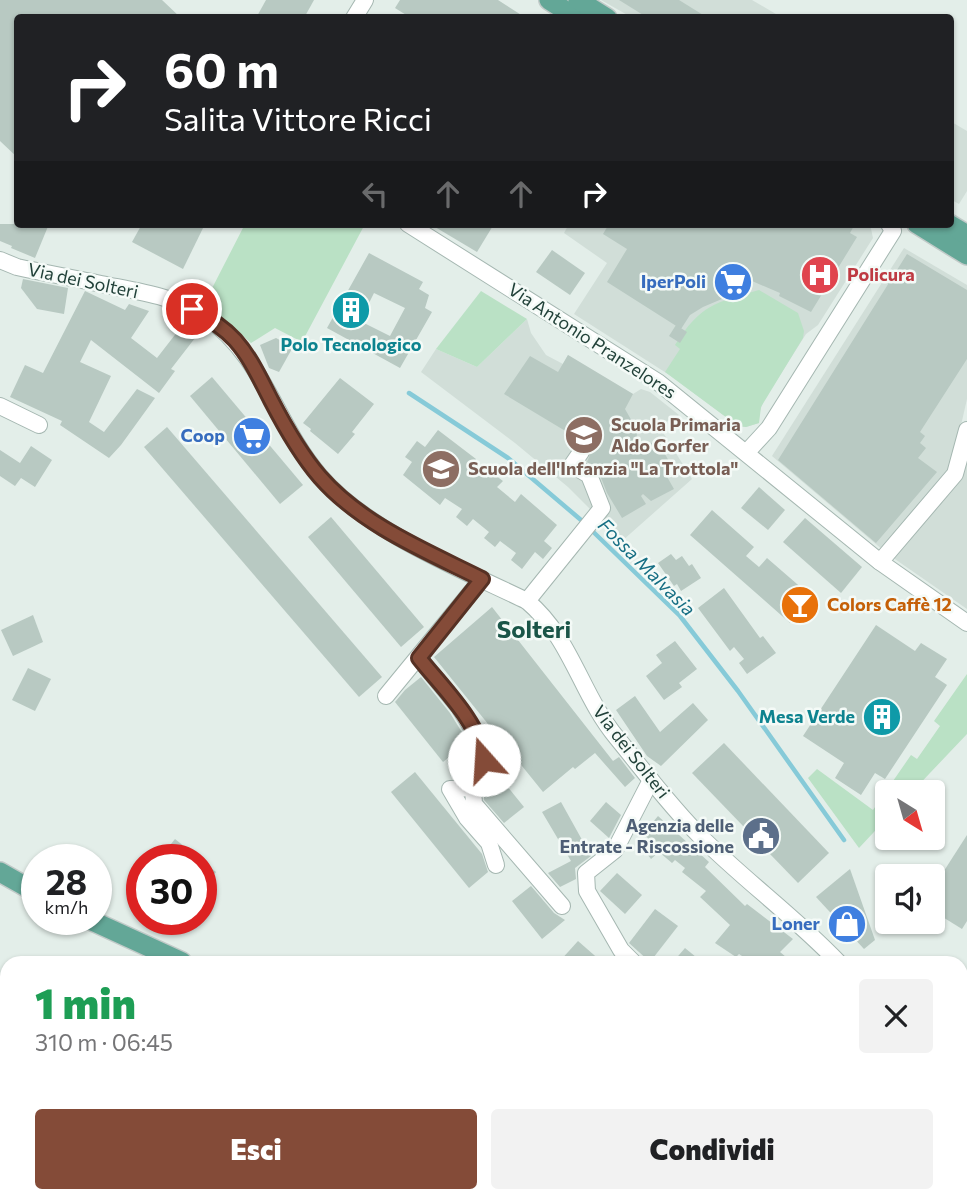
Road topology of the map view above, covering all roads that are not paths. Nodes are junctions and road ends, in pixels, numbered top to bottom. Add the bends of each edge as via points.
1 (549, 0) edge
2 (578, 0) edge
3 (572, 14) edge
4 (601, 14) edge
5 (414, 228) edge
6 (890, 228) edge
7 (923, 228) edge
8 (967, 255) edge
9 (0, 260) edge
10 (0, 406) edge
11 (39, 425) dead end
12 (967, 430) edge
13 (581, 452) dead end
14 (747, 452) junction
15 (880, 562) junction
16 (482, 579) junction
17 (527, 601) junction
18 (967, 623) edge
19 (419, 658) junction
20 (386, 696) dead end
21 (651, 780) junction
22 (473, 788) junction
23 (496, 865) dead end
24 (0, 872) edge
25 (21, 884) edge
26 (562, 906) dead end
27 (112, 931) edge
28 (112, 934) edge
29 (150, 956) edge
30 (169, 956) edge
31 (627, 956) edge
32 (831, 956) edge

1 - 3 main road
2 - 4 main road
5 - 14 street, Via Antonio Pranzelores via 658,382
6 - 14 street via 769,428
7 - 8 main road
9 - 16 street, Via dei Solteri via 140,292 206,317 234,339 254,365 287,430 338,495 386,529
10 - 11 street
12 - 15 street via 955,474
13 - 17 street via 572,465 589,475 602,508
14 - 15 street, Via Antonio Pranzelores
15 - 18 street, Via Antonio Pranzelores
16 - 17 street, Via dei Solteri
16 - 19 street
17 - 21 street, Via dei Solteri via 550,623 598,714
19 - 20 street
19 - 22 street via 483,746 484,769
21 - 31 street via 615,850 586,873 587,891
21 - 32 street, Via dei Solteri via 714,850
22 - 23 street via 450,789 489,842
22 - 26 street via 474,804
24 - 25 main road
27 - 30 main road
28 - 29 main road

